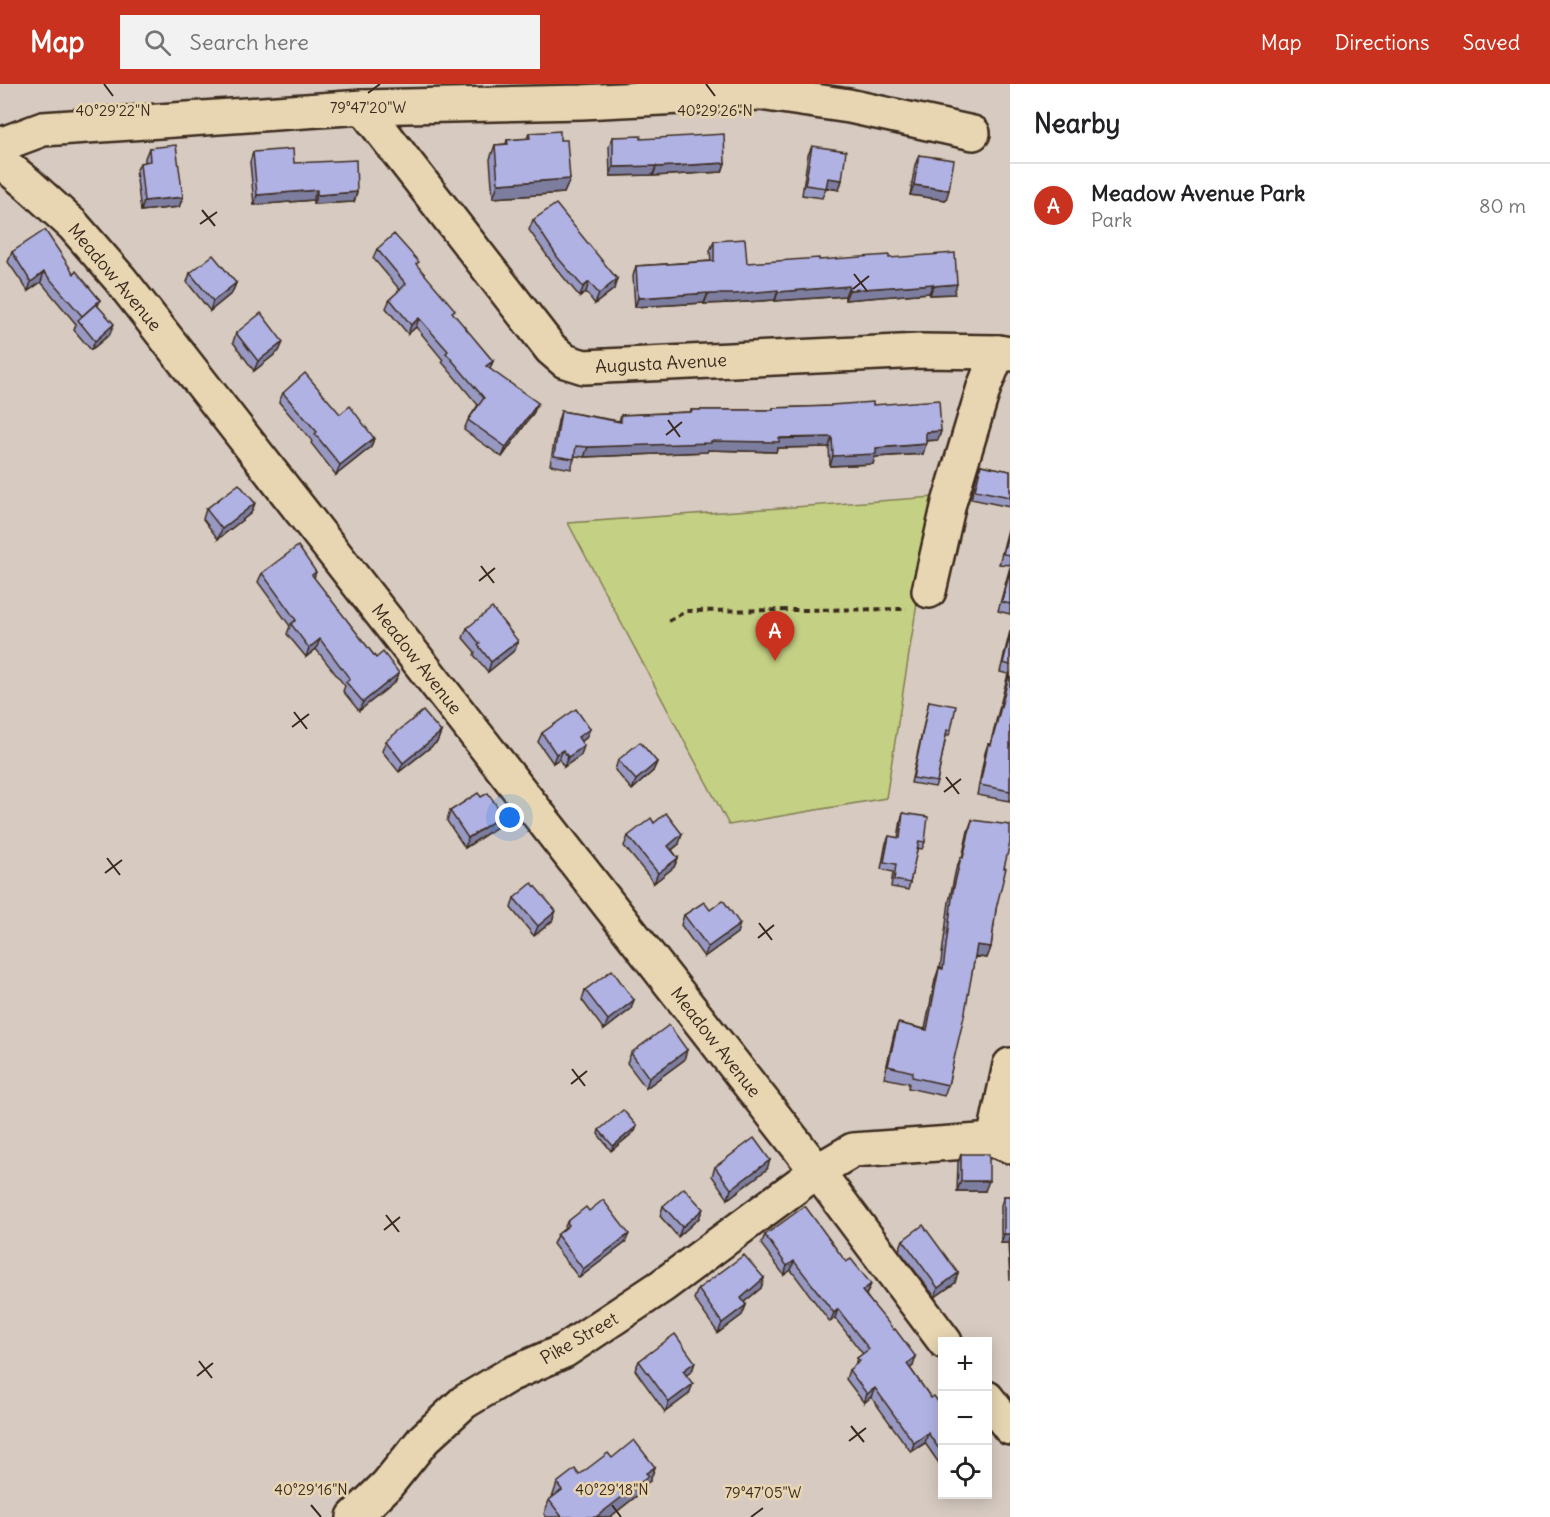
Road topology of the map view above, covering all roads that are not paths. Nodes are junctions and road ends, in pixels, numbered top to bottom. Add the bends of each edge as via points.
1 (363, 107) junction
2 (973, 133) dead end
3 (0, 145) edge
4 (0, 162) edge
5 (1004, 353) edge
6 (929, 591) road end
7 (1010, 1065) edge
8 (1002, 1143) edge
9 (817, 1171) junction
10 (942, 1337) edge
11 (992, 1405) edge
12 (1010, 1428) edge
13 (354, 1517) edge

1 - 2 street via 759,93 849,106
1 - 3 street via 43,129
1 - 5 street, Augusta Avenue via 551,349 584,367 921,351
4 - 9 street, Meadow Avenue via 73,225 120,279
5 - 6 street via 984,387
7 - 8 street
8 - 9 street via 853,1150
9 - 10 street, Meadow Avenue
9 - 13 street, Pike Street via 662,1286 564,1351 509,1375 464,1402 424,1439 387,1485
11 - 12 street

